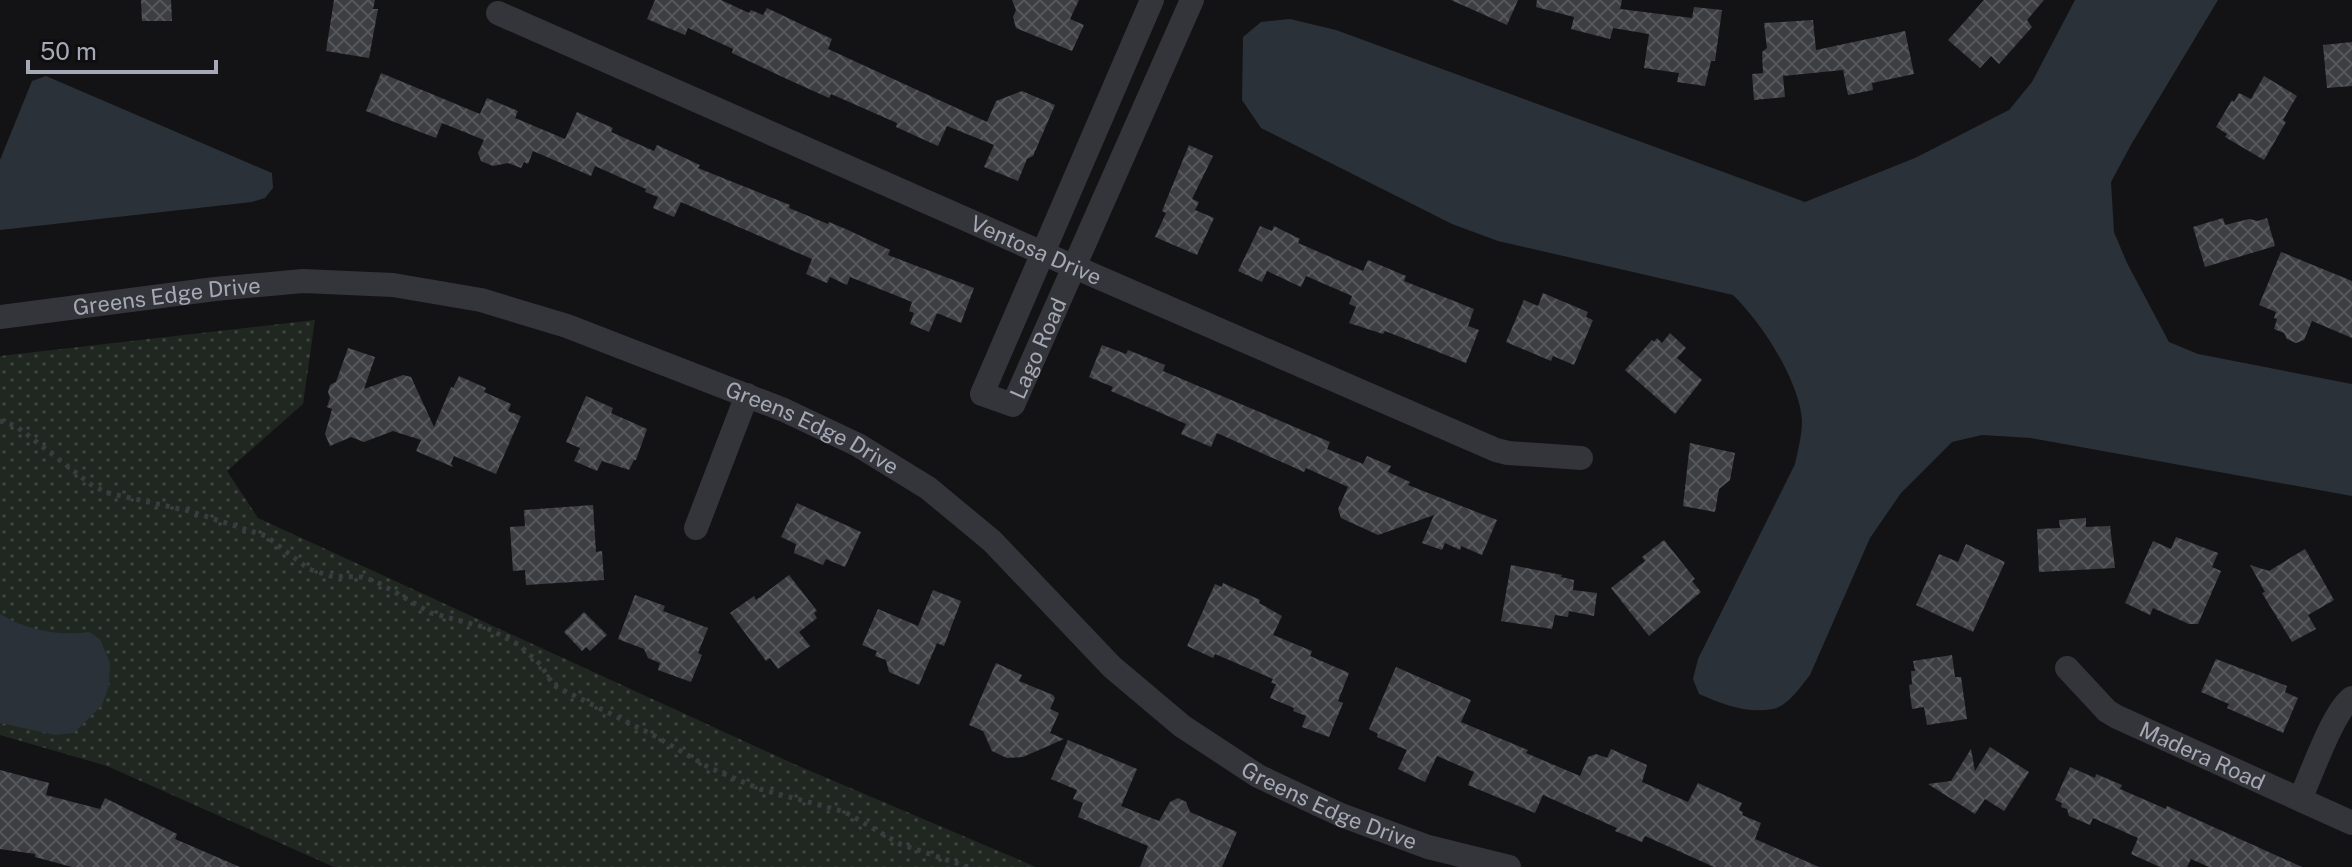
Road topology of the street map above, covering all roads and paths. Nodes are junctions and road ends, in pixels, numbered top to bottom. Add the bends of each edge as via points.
1 (1152, 0) edge
2 (1192, 0) edge
3 (498, 13) dead end
4 (1044, 254) junction
5 (1075, 268) junction
6 (0, 317) edge
7 (747, 395) junction
8 (0, 421) edge
9 (1581, 458) dead end
10 (696, 528) dead end
11 (2067, 668) dead end
12 (2352, 698) edge
13 (2300, 799) junction
14 (2352, 823) edge
15 (968, 867) edge
16 (1509, 867) edge

1 - 4 street, Lago Road
2 - 5 street, Lago Road
3 - 4 street, Ventosa Drive
4 - 5 street, Ventosa Drive
4 - 5 street, Lago Road via 982,394 1013,405
5 - 9 street, Ventosa Drive via 1496,450
6 - 7 street, Greens Edge Drive via 303,281 393,285 481,300 567,326
7 - 10 street
7 - 16 street, Greens Edge Drive via 858,445 928,488 992,541 1112,667 1182,726 1258,776 1341,815 1428,847
8 - 15 path via 16,426 108,493 266,536 309,569 362,577 431,613 487,628 519,645 553,685 710,768 760,789 845,812 900,844
11 - 13 street, Madera Road via 2117,717
12 - 13 street via 2336,720
13 - 14 street, Madera Road

